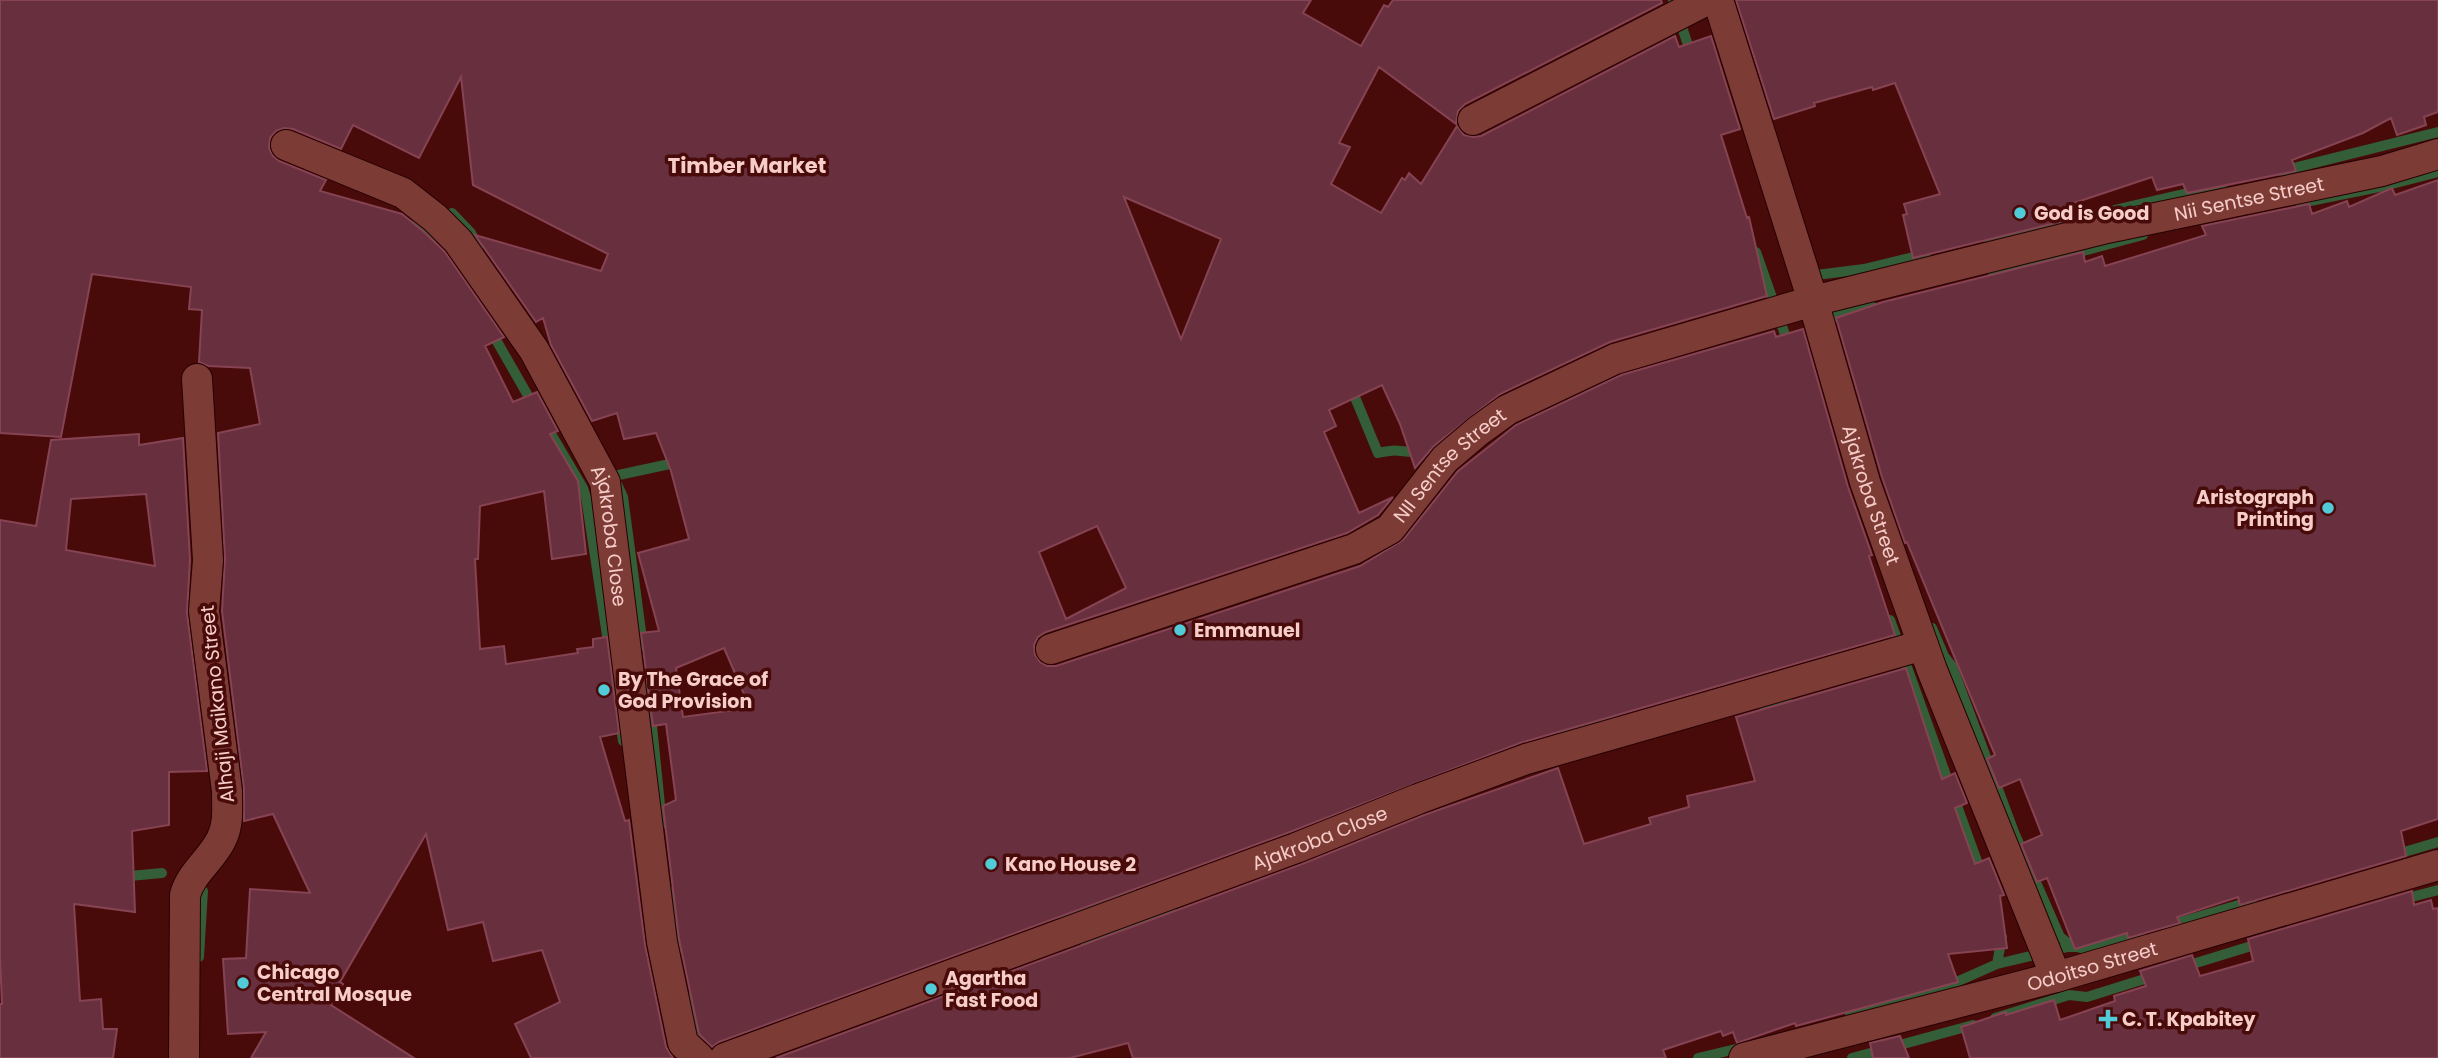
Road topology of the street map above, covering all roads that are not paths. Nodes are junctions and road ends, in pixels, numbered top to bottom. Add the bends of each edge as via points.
1 (1707, 0) edge
2 (1718, 0) edge
3 (1473, 121) dead end
4 (286, 145) dead end
5 (2438, 154) edge
6 (1813, 301) junction
7 (197, 379) dead end
8 (1923, 645) junction
9 (1051, 649) dead end
10 (2438, 865) edge
11 (2056, 977) junction
12 (184, 1058) edge
13 (699, 1058) edge
14 (725, 1058) edge
15 (1744, 1058) edge

1 - 3 street
2 - 6 street, Ajakroba Street
4 - 13 street, Ajakroba Close via 403,193 458,241 534,350 606,482 662,942 683,1043
5 - 6 street, Nii Sentse Street via 2382,171 2107,228
6 - 8 street, Ajakroba Street via 1865,482
6 - 9 street, NII Sentse Street via 1615,359 1507,410 1445,459 1390,529 1354,549
7 - 12 street, Alhaji Maikano Street via 208,561 205,611 228,818 222,839 189,882 186,895
8 - 11 street, Ajakroba Street
8 - 14 street, Ajakroba Close via 1526,759
10 - 11 street, Odoitso Street
11 - 15 street, Odoitso Street

